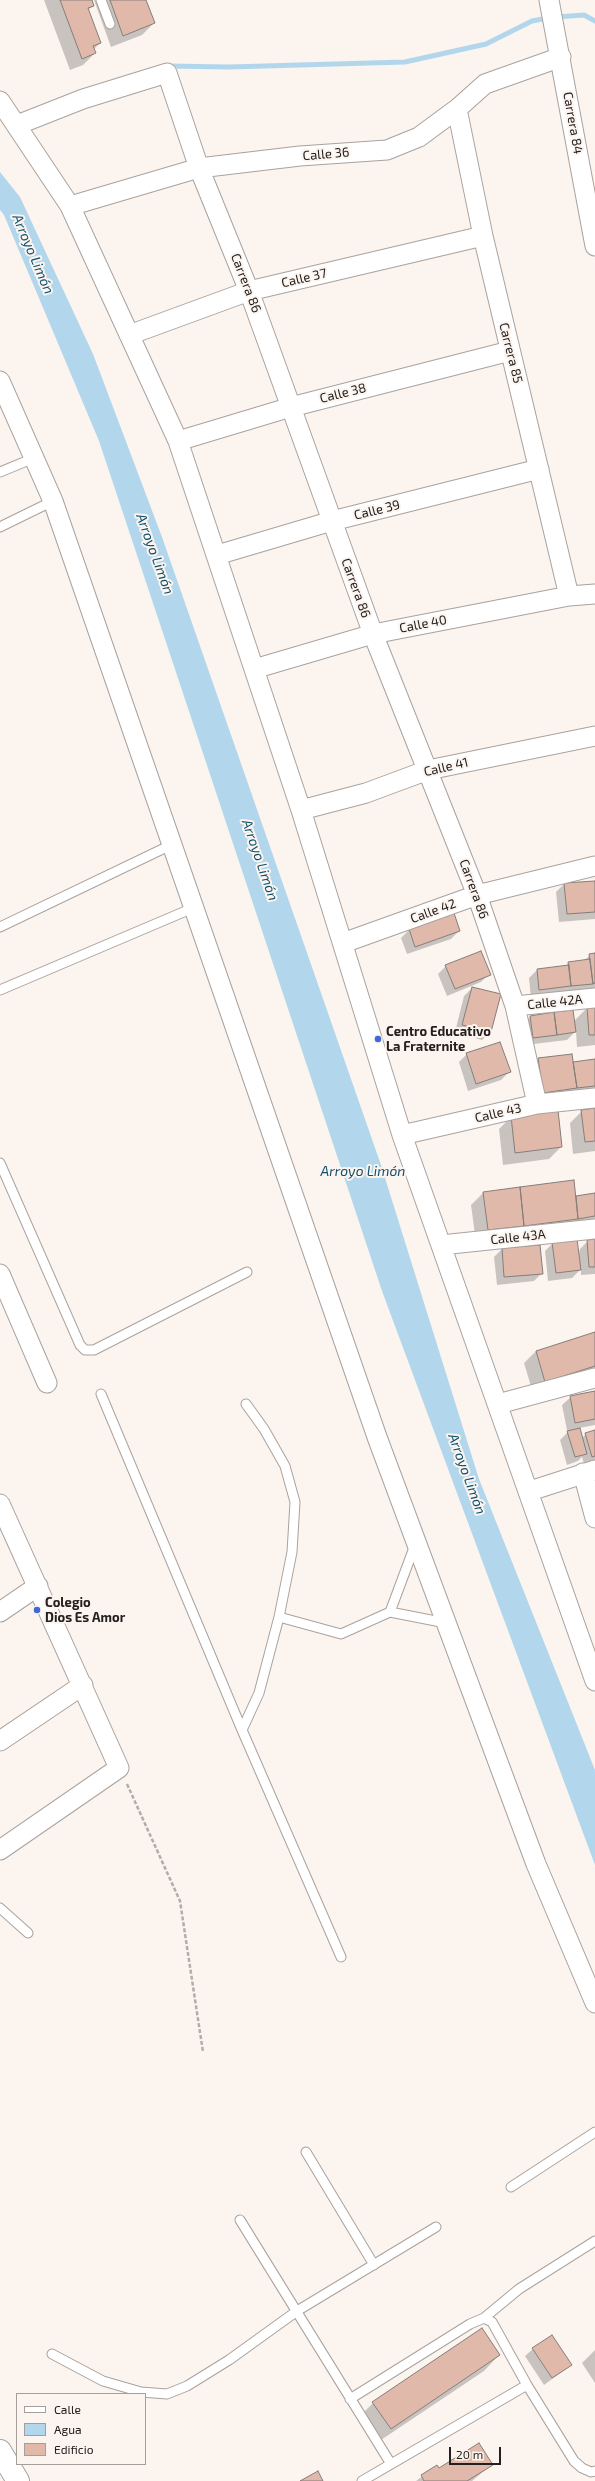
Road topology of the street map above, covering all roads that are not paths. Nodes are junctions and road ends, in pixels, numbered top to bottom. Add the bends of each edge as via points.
1 (101, 0) edge
2 (550, 4) edge
3 (110, 24) dead end
4 (561, 57) junction
5 (0, 101) edge
6 (458, 109) junction
7 (17, 125) junction
8 (199, 168) junction
9 (70, 206) junction
10 (483, 236) junction
11 (595, 246) edge
12 (250, 291) junction
13 (129, 335) junction
14 (510, 351) junction
15 (0, 381) edge
16 (291, 407) junction
17 (178, 441) junction
18 (34, 458) junction
19 (539, 469) junction
20 (0, 472) edge
21 (53, 501) junction
22 (332, 521) junction
23 (0, 527) edge
24 (217, 555) junction
25 (595, 594) edge
26 (569, 596) junction
27 (373, 634) junction
28 (254, 669) junction
29 (595, 736) edge
30 (428, 770) junction
31 (301, 810) junction
32 (171, 845) junction
33 (595, 866) edge
34 (477, 895) junction
35 (193, 908) junction
36 (0, 927) edge
37 (343, 943) junction
38 (0, 990) edge
39 (595, 998) edge
40 (515, 1006) junction
41 (595, 1098) edge
42 (537, 1104) junction
43 (402, 1134) junction
44 (0, 1163) edge
45 (595, 1229) edge
46 (441, 1245) junction
47 (247, 1272) dead end
48 (0, 1274) edge
49 (595, 1378) edge
50 (47, 1383) dead end
51 (101, 1394) dead end
52 (246, 1404) dead end
53 (498, 1404) junction
54 (589, 1472) edge
55 (530, 1491) junction
56 (0, 1504) edge
57 (595, 1518) edge
58 (416, 1542) junction
59 (38, 1586) junction
60 (0, 1612) edge
61 (390, 1612) junction
62 (279, 1616) junction
63 (446, 1623) junction
64 (595, 1681) edge
65 (83, 1685) junction
66 (242, 1730) junction
67 (0, 1741) edge
68 (0, 1850) edge
69 (0, 1908) edge
70 (28, 1932) dead end
71 (341, 1957) dead end
72 (595, 2003) edge
73 (595, 2132) edge
74 (306, 2152) dead end
75 (511, 2187) dead end
76 (240, 2220) dead end
77 (436, 2227) dead end
78 (595, 2241) edge
79 (374, 2265) junction
80 (297, 2312) junction
81 (484, 2318) junction
82 (52, 2354) dead end
83 (527, 2385) junction
84 (350, 2399) junction
85 (0, 2451) edge
86 (390, 2464) junction
87 (595, 2471) edge
88 (18, 2481) edge
89 (362, 2481) edge

1 - 3 lane
2 - 4 street, Carrera 84
4 - 6 street, Calle 36 via 485,84
4 - 11 street, Carrera 84
5 - 7 street
6 - 8 street, Calle 36 via 419,137 387,150 300,156
6 - 10 street, Carrera 85
7 - 8 street, Carrera 86 via 83,99 167,73
7 - 9 street
8 - 9 street, Calle 36
8 - 12 street, Carrera 86
9 - 13 street
10 - 12 street, Calle 37
10 - 14 street, Carrera 85
12 - 13 street, Calle 37
12 - 16 street, Carrera 86
13 - 17 street
14 - 16 street, Calle 38
14 - 19 street, Carrera 85
15 - 18 street
16 - 17 street, Calle 38
16 - 22 street, Carrera 86
17 - 24 street
18 - 20 lane
18 - 21 street
19 - 22 street, Calle 39
19 - 26 street, Carrera 85
21 - 23 lane
21 - 32 street
22 - 24 street, Calle 39
22 - 27 street, Carrera 86
24 - 28 street
25 - 26 street, Calle 40
26 - 27 street, Calle 40
27 - 28 street, Calle 40
27 - 30 street, Carrera 86
28 - 31 street
29 - 30 street, Calle 41
30 - 31 street, Calle 41 via 366,793
30 - 34 street, Carrera 86
31 - 37 street
32 - 35 street
32 - 36 lane
33 - 34 street, Calle 42
34 - 37 street, Calle 42
34 - 40 street, Carrera 86
35 - 38 lane
35 - 58 street
37 - 43 street
39 - 40 street, Calle 42A
40 - 42 street, Carrera 86
41 - 42 street, Calle 43
42 - 43 street, Calle 43
43 - 46 street
44 - 47 lane via 80,1345 85,1350 94,1350
45 - 46 street, Calle 43A
46 - 53 street
48 - 50 street
49 - 53 street
51 - 66 lane
52 - 62 lane via 285,1466 295,1502 292,1552
53 - 55 street
54 - 55 street
54 - 57 street
55 - 64 street
56 - 59 street
58 - 61 lane
58 - 63 street
59 - 60 street
59 - 65 street
61 - 62 lane via 341,1634
61 - 63 lane
62 - 66 lane via 259,1693
63 - 72 street via 536,1864
65 - 67 street
65 - 68 street via 119,1768
66 - 71 lane
69 - 70 lane
73 - 75 lane
74 - 79 lane
76 - 80 lane
77 - 79 lane
78 - 81 lane via 519,2289
79 - 80 lane
80 - 82 lane via 229,2360 187,2386 168,2394 141,2392 103,2381
80 - 84 lane
81 - 83 lane via 492,2322
81 - 84 lane via 470,2324
83 - 86 lane
83 - 87 lane via 574,2461 582,2468
84 - 86 lane
85 - 88 street
86 - 89 lane

